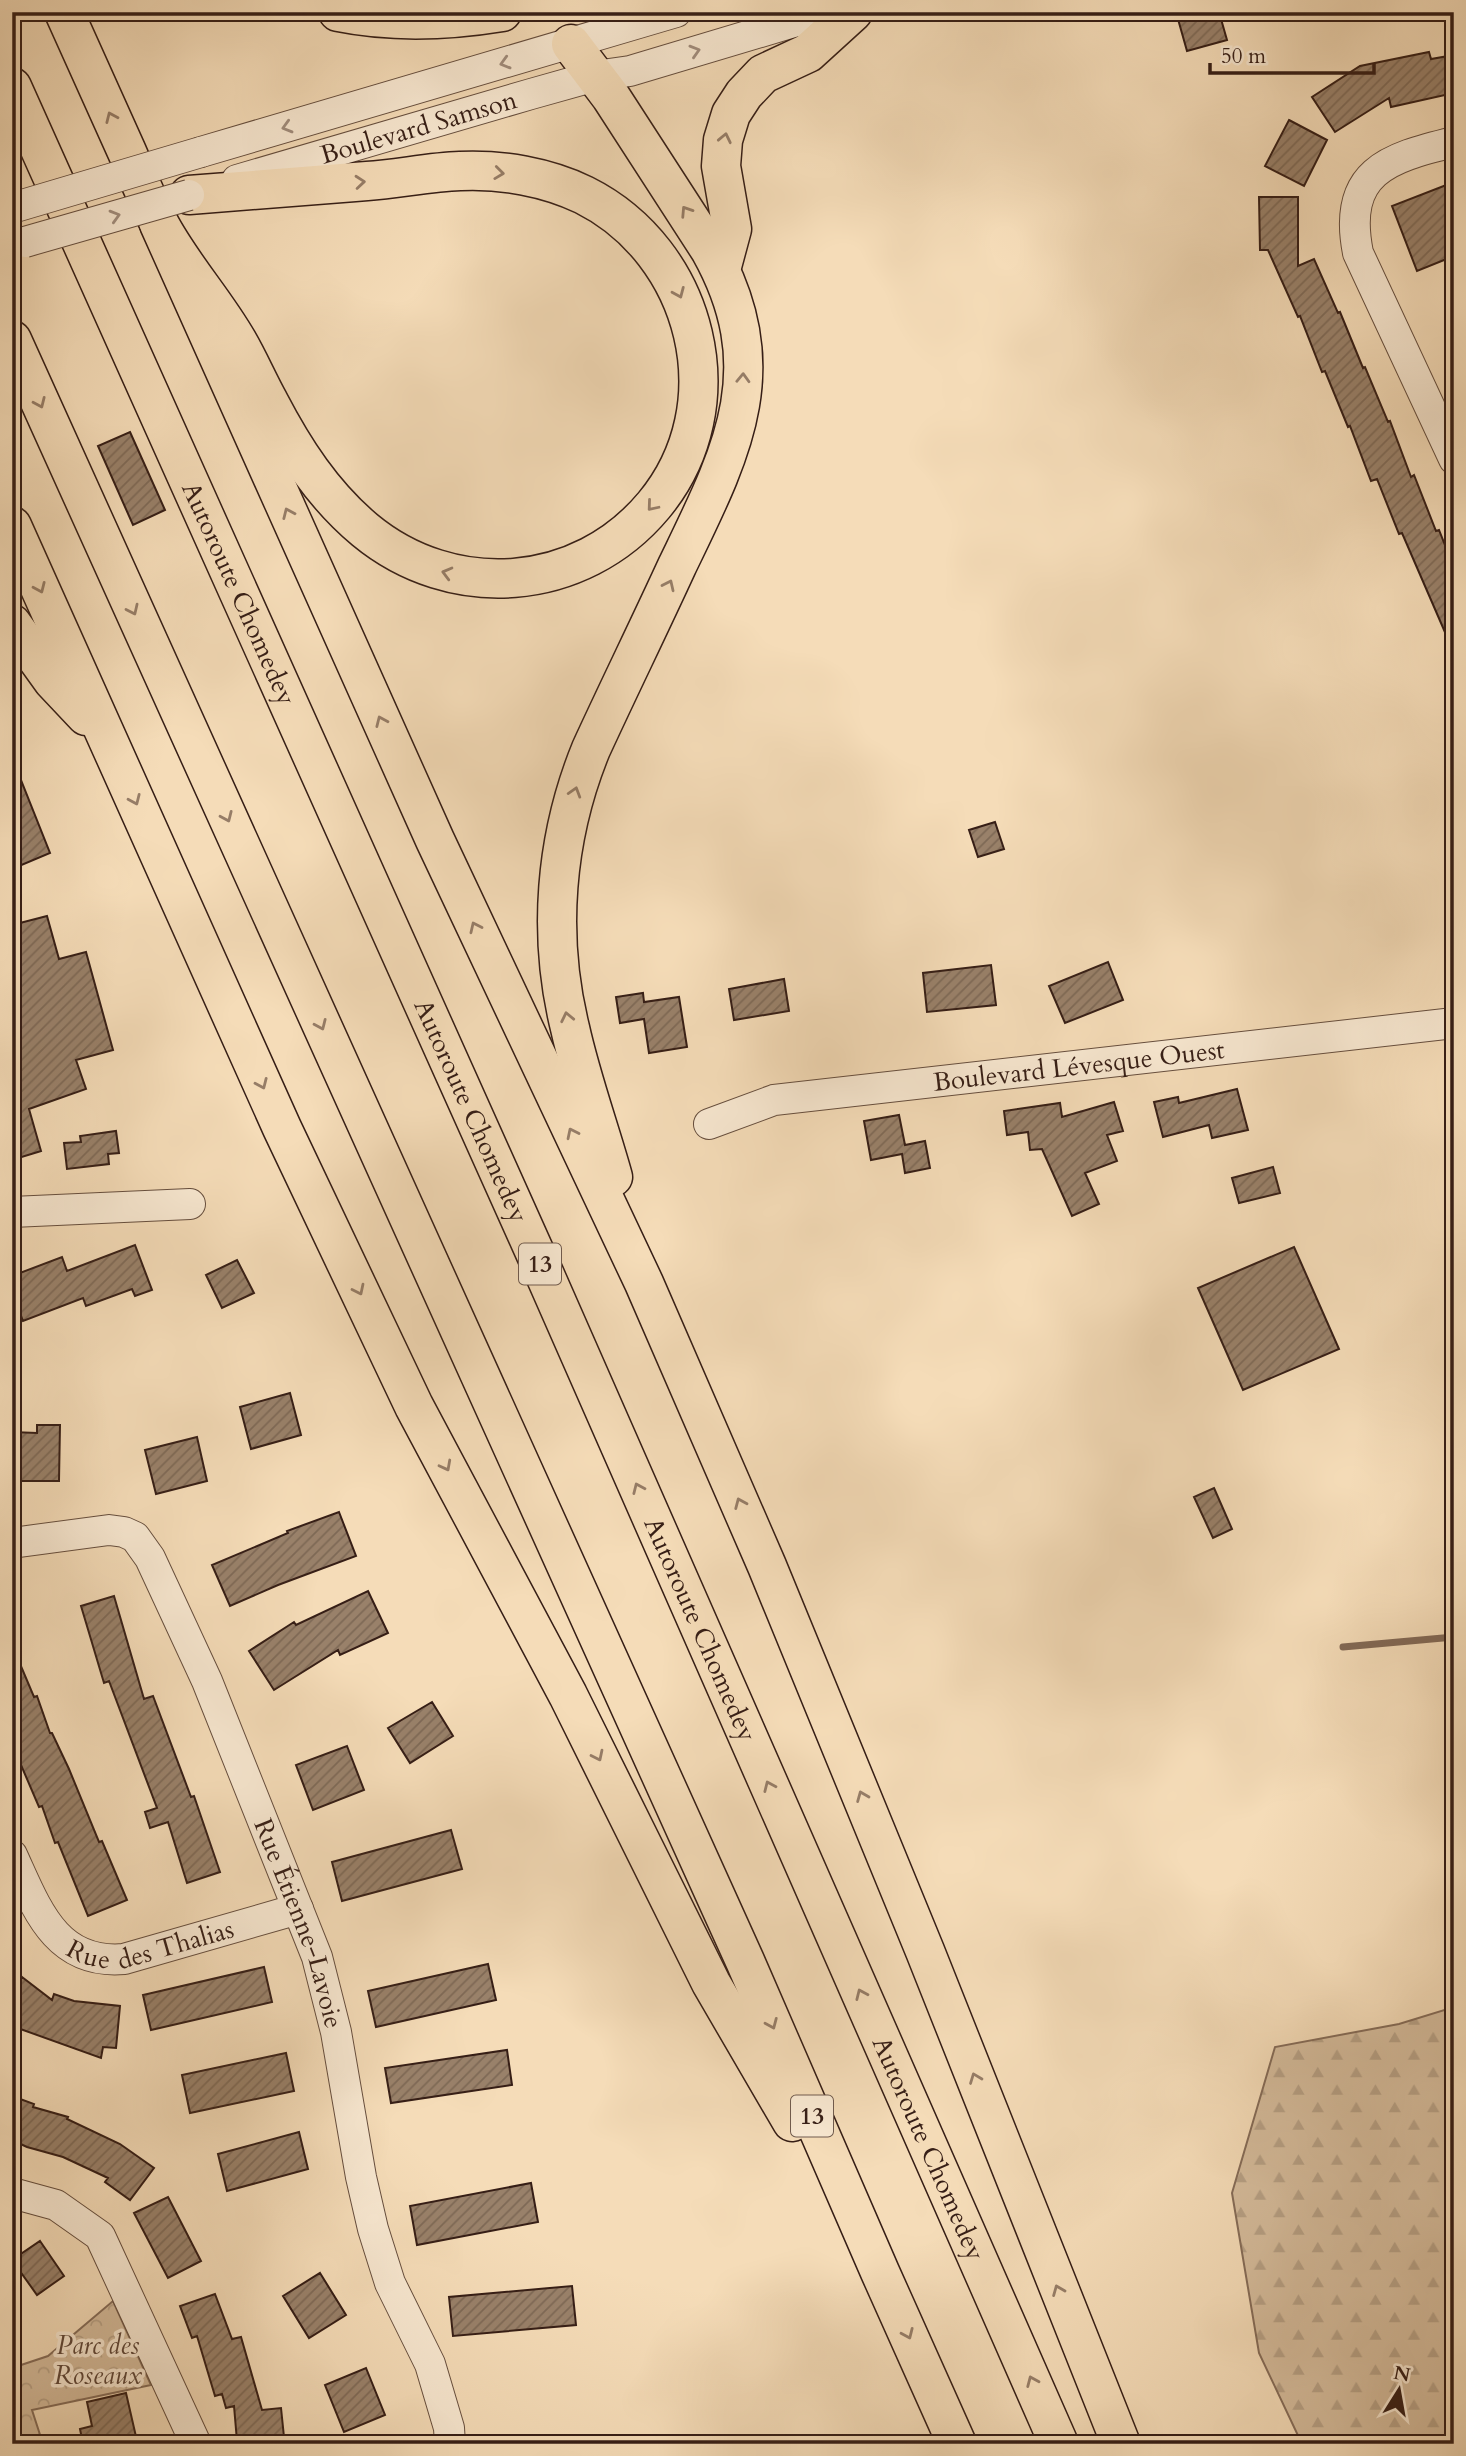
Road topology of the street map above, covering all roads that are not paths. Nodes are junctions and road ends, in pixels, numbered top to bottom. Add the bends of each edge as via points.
1 (64, 12) edge
2 (338, 12) edge
3 (502, 12) edge
4 (676, 12) edge
5 (827, 12) edge
6 (853, 12) edge
7 (570, 44) junction
8 (595, 76) junction
9 (12, 87) edge
10 (1454, 142) edge
11 (208, 191) junction
12 (12, 208) edge
13 (159, 224) junction
14 (12, 246) edge
15 (721, 270) junction
16 (12, 340) edge
17 (1454, 458) edge
18 (12, 526) edge
19 (12, 624) edge
20 (107, 737) junction
21 (1454, 1023) edge
22 (709, 1124) dead end
23 (190, 1204) dead end
24 (12, 1212) edge
25 (644, 1283) junction
26 (12, 1543) edge
27 (12, 1855) edge
28 (298, 1909) junction
29 (13, 2195) edge
30 (880, 2272) junction
31 (196, 2444) edge
32 (450, 2444) edge
33 (957, 2444) edge
34 (1059, 2444) edge
35 (1121, 2444) edge

13 -> 1 main road
2 - 3 main road via 415,20
4 - 7 street, Boulevard Samson
8 -> 5 street, Boulevard Samson via 630,71
15 -> 6 main road via 732,229 721,166 731,114 763,74 808,53
7 - 8 main road
7 -> 12 street, Boulevard Samson, bridge
8 - 11 street, Boulevard Samson
15 -> 8 main road
34 -> 9 main road, Autoroute Chomedey / 13 via 537,1257
10 - 17 street via 1386,162 1361,192 1354,216 1358,253
11 -> 13 main road via 480,171 551,183 613,213 652,248 673,278 695,340 698,376 692,429 665,490 619,538 589,556 541,574 470,578 432,569 397,553 347,514 317,480 283,429 238,342
14 -> 11 street, Boulevard Samson, bridge
25 -> 13 main road via 429,829
25 -> 15 main road via 569,1028 559,961 557,900 568,817 586,761 713,491 736,428 744,353 736,310
16 -> 30 main road, 13 via 745,1961
18 -> 20 main road
19 - 20 main road via 53,681
20 -> 30 main road via 282,1128 414,1406 568,1695 711,1983
21 - 22 street, Boulevard Lévesque Ouest via 774,1100
23 - 24 street
35 -> 25 main road via 802,1648
26 - 28 street, Rue Étienne-Lavoie via 109,1530 135,1537 143,1546 207,1681
27 - 28 street, Rue des Thalias via 41,1918 63,1944 109,1960
28 - 32 street, Rue Étienne-Lavoie via 317,1957 336,2032 373,2228 390,2283 430,2364
29 - 31 street via 56,2205 100,2236
30 -> 33 main road, 13

